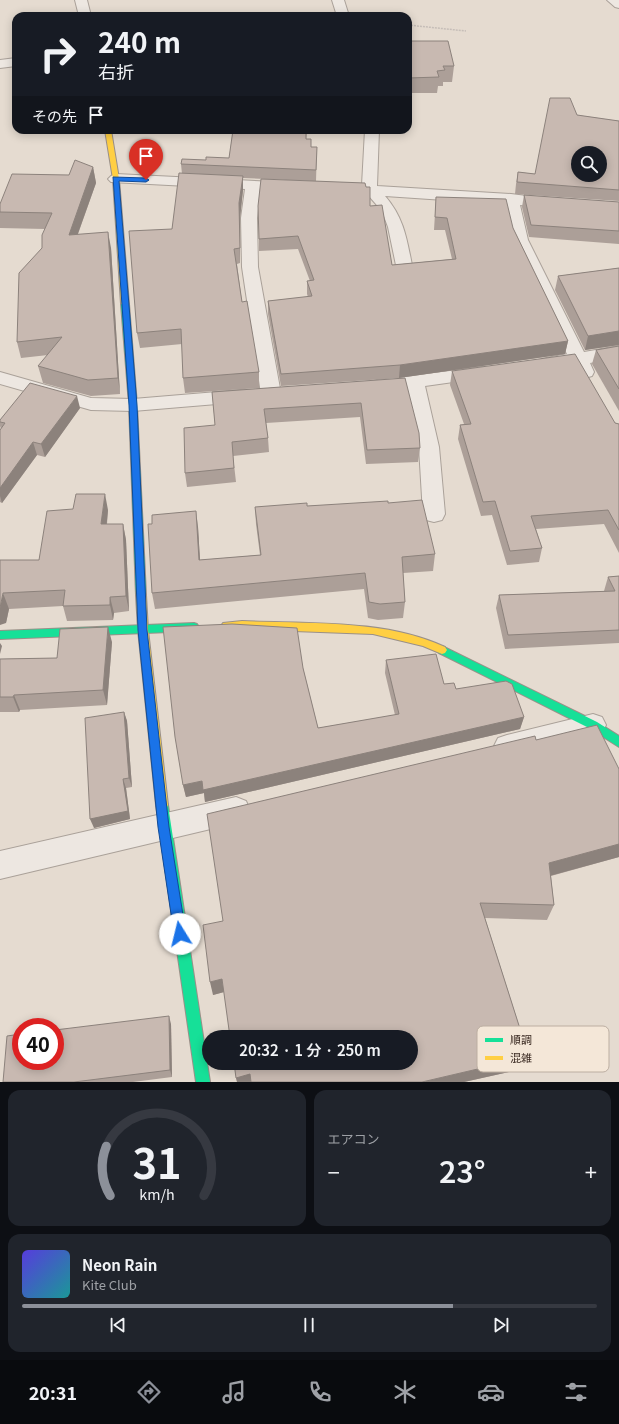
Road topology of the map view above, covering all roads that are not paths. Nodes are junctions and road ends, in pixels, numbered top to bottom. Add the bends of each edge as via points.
1 (81, 0) edge
2 (338, 0) edge
3 (613, 0) edge
4 (619, 4) edge
5 (84, 12) edge
6 (342, 12) edge
7 (12, 62) edge
8 (0, 64) edge
9 (109, 134) edge
10 (372, 134) edge
11 (116, 179) junction
12 (253, 185) junction
13 (307, 187) edge
14 (330, 188) edge
15 (371, 190) junction
16 (511, 199) junction
17 (565, 204) edge
18 (405, 270) edge
19 (619, 352) edge
20 (578, 359) junction
21 (531, 366) edge
22 (500, 370) edge
23 (0, 378) edge
24 (415, 383) junction
25 (593, 386) edge
26 (361, 388) edge
27 (133, 405) junction
28 (434, 514) dead end
29 (219, 626) edge
30 (204, 627) edge
31 (143, 630) junction
32 (0, 635) edge
33 (593, 725) junction
34 (619, 742) edge
35 (486, 751) edge
36 (256, 805) edge
37 (164, 827) junction
38 (0, 865) edge
39 (203, 1082) edge

1 - 5 street
2 - 6 street
3 - 4 street
7 - 8 street
9 - 11 street
10 - 15 street
11 - 12 street
11 - 27 street
12 - 13 street
12 - 27 street via 249,218 250,267 278,394
14 - 15 street
15 - 16 street
15 - 18 street via 392,215
16 - 17 street
16 - 20 street via 520,240
19 - 20 street
20 - 21 street
20 - 25 street
22 - 24 street
23 - 27 street via 91,404
24 - 26 street
24 - 28 street via 428,447
27 - 31 street
29 - 33 street via 373,630 425,642
30 - 31 street
31 - 32 street
31 - 37 street
33 - 34 street
33 - 35 street
36 - 37 street
37 - 38 street
37 - 39 street

